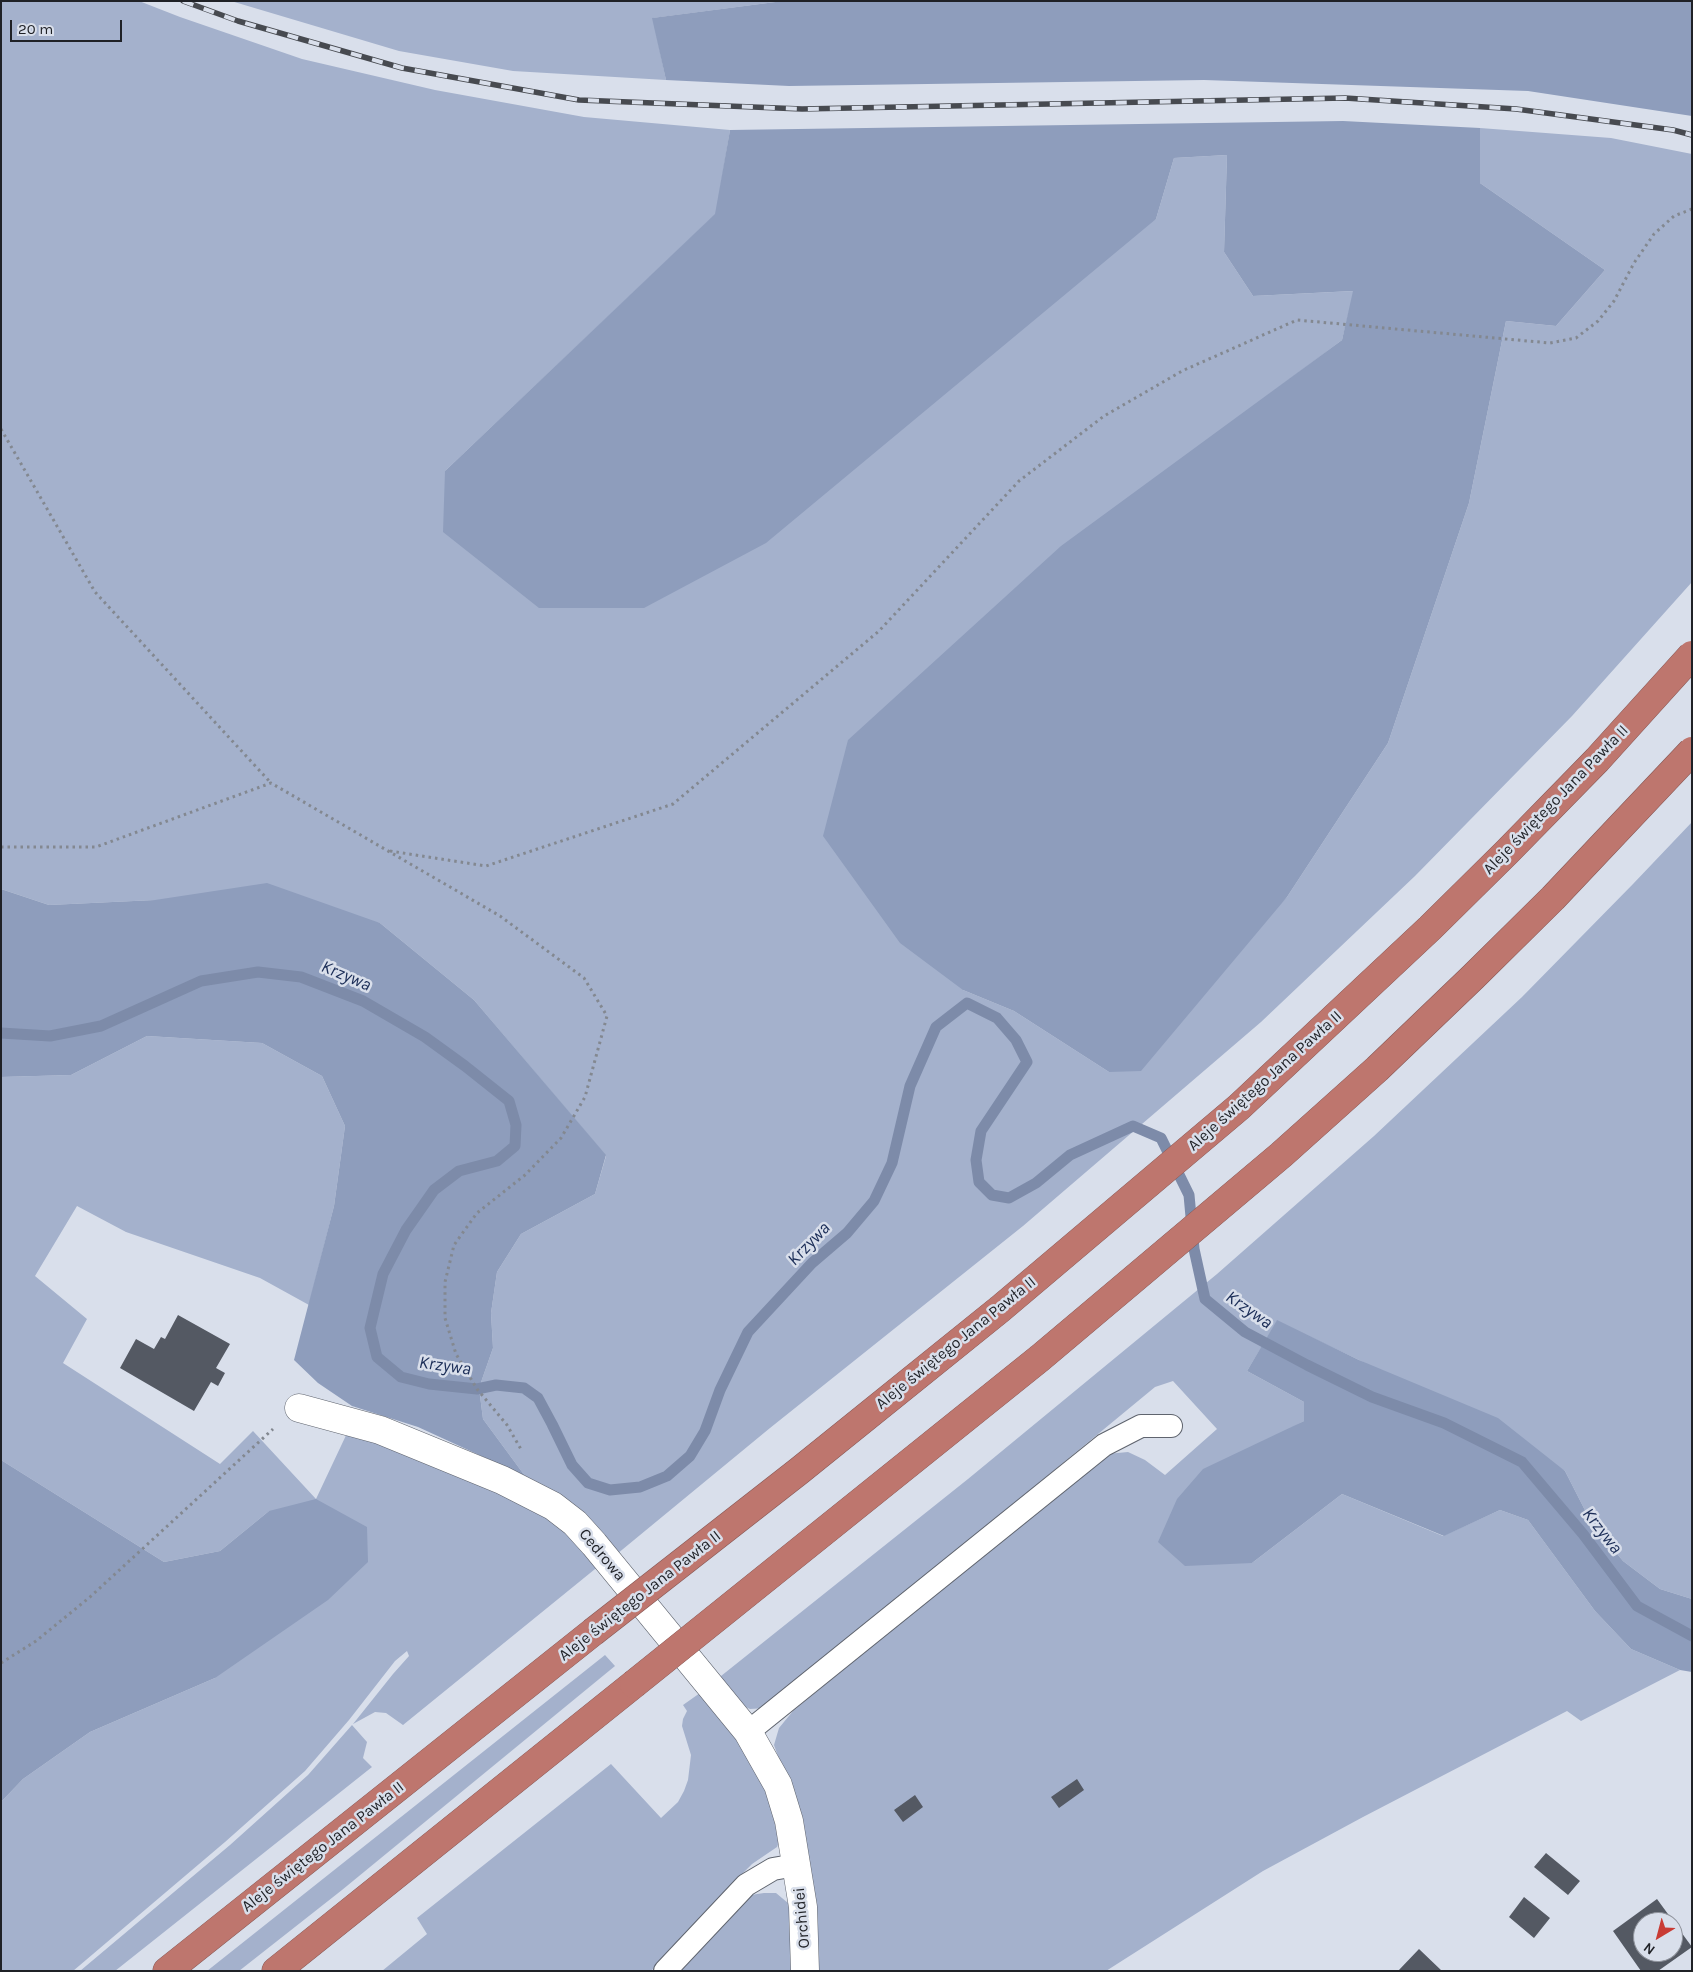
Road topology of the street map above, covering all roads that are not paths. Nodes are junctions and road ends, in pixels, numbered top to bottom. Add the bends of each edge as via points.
1 (1692, 655) edge
2 (1692, 751) edge
3 (298, 1408) road end
4 (1171, 1426) dead end
5 (748, 1732) junction
6 (796, 1865) junction
7 (168, 1971) edge
8 (276, 1971) edge
9 (665, 1971) edge
10 (806, 1971) edge

1 - 7 highway, Aleje świętego Jana Pawła II, bridge via 1597,760 1507,852 1239,1107 1000,1308 799,1471
2 - 8 highway, bridge via 1473,977 1281,1155 1040,1358
3 - 5 street, Cedrowa via 380,1430 502,1480 553,1506 594,1544
4 - 5 lane via 1141,1426 1104,1445
5 - 6 street, Cedrowa via 778,1785
6 - 9 lane via 773,1869 746,1885
6 - 10 street, Orchidei via 803,1907

